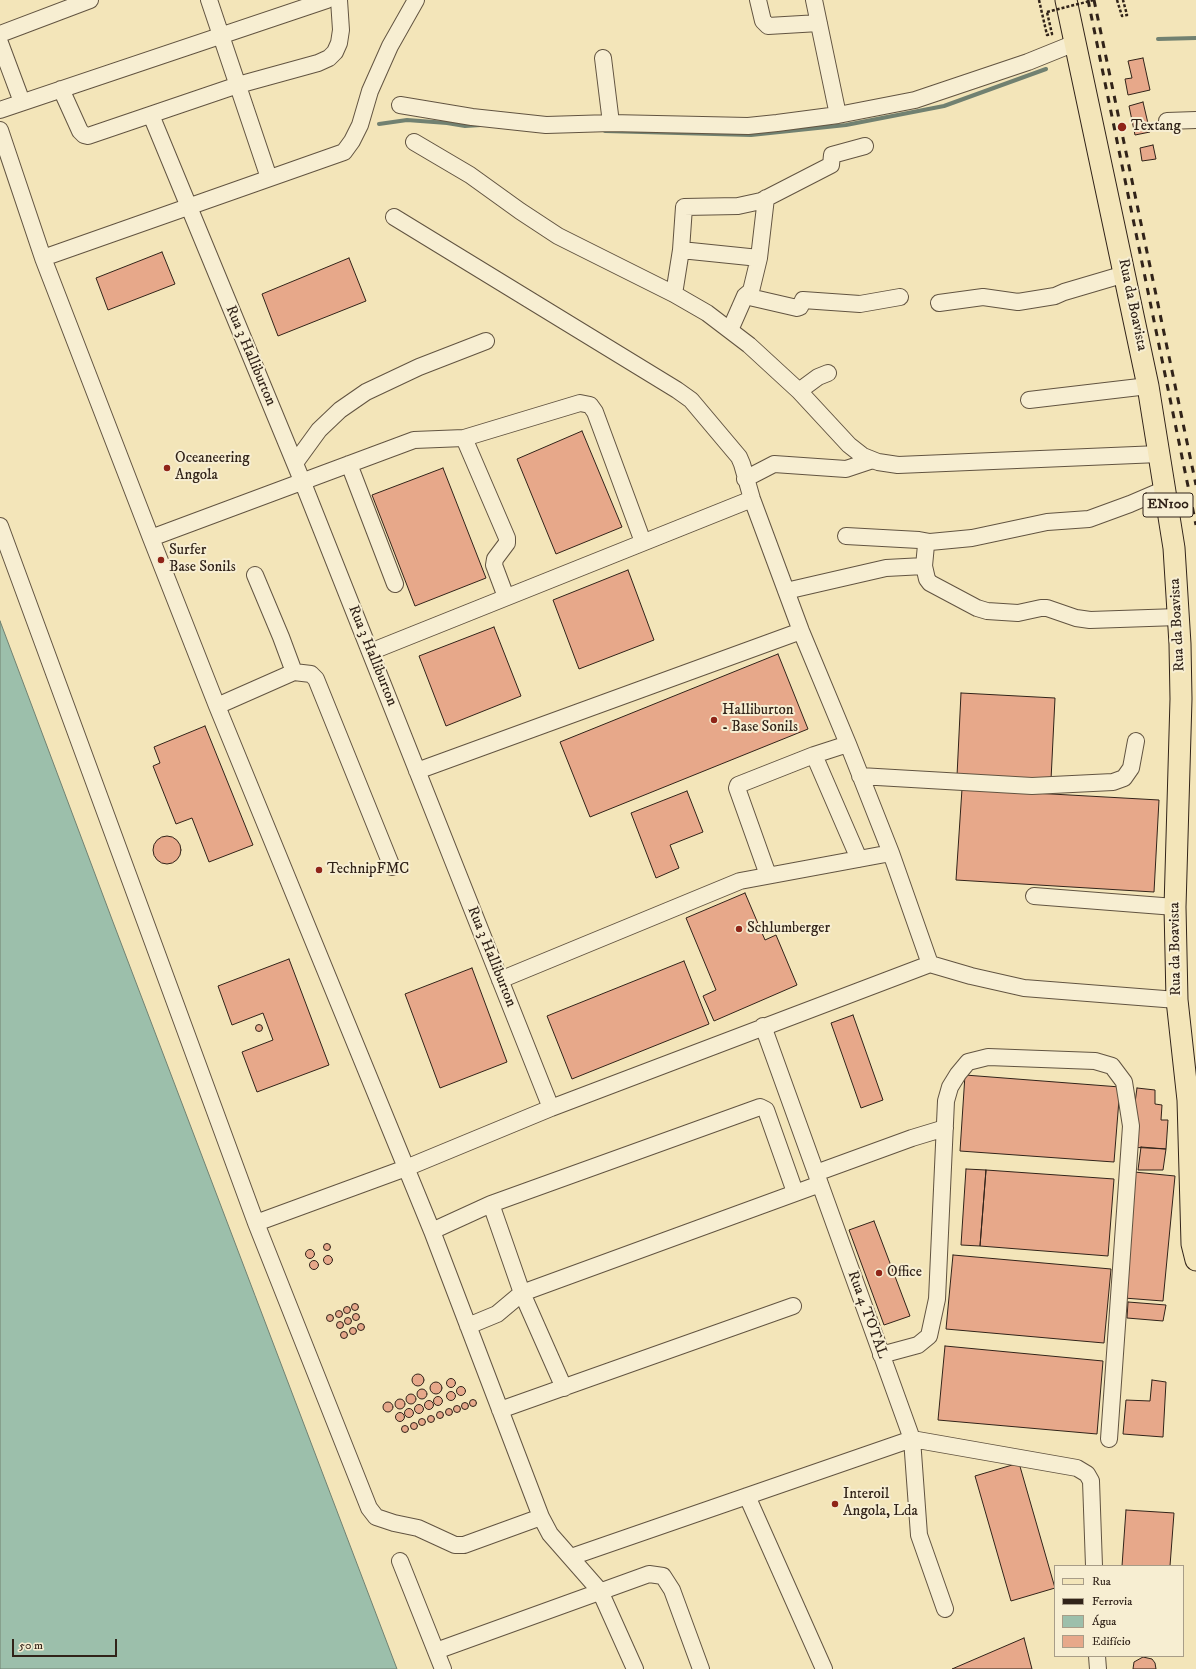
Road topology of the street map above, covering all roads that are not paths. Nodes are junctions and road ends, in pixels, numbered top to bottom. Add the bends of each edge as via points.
1 (90, 0) edge
2 (209, 0) edge
3 (327, 0) edge
4 (339, 0) edge
5 (416, 0) edge
6 (758, 0) edge
7 (814, 0) edge
8 (1066, 0) edge
9 (819, 24) junction
10 (0, 34) edge
11 (222, 36) junction
12 (0, 43) edge
13 (1075, 43) junction
14 (602, 58) dead end
15 (238, 85) junction
16 (61, 89) junction
17 (22, 102) junction
18 (400, 105) dead end
19 (0, 110) edge
20 (838, 115) junction
21 (151, 116) junction
22 (1196, 120) edge
23 (1167, 121) dead end
24 (611, 123) junction
25 (0, 130) edge
26 (414, 142) dead end
27 (865, 146) dead end
28 (269, 178) junction
29 (766, 198) junction
30 (188, 206) junction
31 (394, 217) dead end
32 (681, 250) junction
33 (43, 258) junction
34 (758, 258) junction
35 (1125, 274) junction
36 (674, 294) junction
37 (746, 296) junction
38 (900, 297) dead end
39 (939, 304) dead end
40 (730, 330) junction
41 (486, 341) dead end
42 (828, 373) dead end
43 (1148, 386) junction
44 (799, 391) junction
45 (1029, 400) dead end
46 (464, 438) junction
47 (1159, 454) junction
48 (873, 460) junction
49 (295, 463) junction
50 (349, 464) junction
51 (745, 479) junction
52 (303, 483) junction
53 (1165, 489) junction
54 (752, 499) junction
55 (0, 526) edge
56 (846, 536) dead end
57 (151, 538) junction
58 (643, 542) junction
59 (930, 542) junction
60 (924, 566) junction
61 (255, 575) dead end
62 (395, 584) dead end
63 (786, 591) junction
64 (506, 597) junction
65 (1178, 617) junction
66 (801, 631) junction
67 (370, 652) junction
68 (294, 672) junction
69 (217, 706) junction
70 (1136, 740) dead end
71 (848, 744) junction
72 (814, 755) junction
73 (417, 771) junction
74 (860, 776) junction
75 (891, 853) junction
76 (859, 859) junction
77 (392, 867) dead end
78 (768, 875) junction
79 (1034, 896) dead end
80 (1175, 907) junction
81 (930, 964) junction
82 (500, 980) junction
83 (1177, 1000) junction
84 (763, 1026) junction
85 (551, 1108) junction
86 (945, 1128) junction
87 (406, 1168) junction
88 (818, 1178) junction
89 (795, 1192) junction
90 (491, 1204) junction
91 (256, 1224) junction
92 (432, 1231) junction
93 (1195, 1249) edge
94 (522, 1293) junction
95 (793, 1306) dead end
96 (468, 1326) junction
97 (881, 1355) junction
98 (564, 1388) junction
99 (500, 1410) junction
100 (912, 1439) junction
101 (1109, 1439) dead end
102 (747, 1496) junction
103 (541, 1517) junction
104 (571, 1557) junction
105 (400, 1561) dead end
106 (1094, 1565) edge
107 (600, 1591) junction
108 (945, 1610) dead end
109 (436, 1651) junction
110 (1097, 1657) edge
111 (443, 1669) edge
112 (635, 1669) edge
113 (702, 1669) edge
114 (824, 1669) edge
115 (1098, 1669) edge

1 - 10 street
2 - 11 street
3 - 11 street
4 - 15 street via 339,43 329,58
5 - 28 street via 390,46 370,92 360,125 344,152
6 - 9 street via 766,25
7 - 9 street
8 - 13 main road, Rua da Boavista / EN100
9 - 20 street
11 - 15 street
11 - 16 street
12 - 17 street
13 - 20 street via 942,92
13 - 35 main road, Rua da Boavista / EN100
14 - 24 street
15 - 21 street
15 - 28 street
16 - 17 street
16 - 21 street via 84,135 88,136
17 - 19 street
18 - 24 street via 472,117 546,125
20 - 24 street via 748,126
21 - 30 street, Rua 3 Halliburton
22 - 23 street
25 - 33 street
26 - 36 street via 470,175 558,236
27 - 29 street via 832,155 831,165
28 - 30 street
29 - 32 street via 738,206 684,207
29 - 34 street
30 - 33 street
30 - 49 street, Rua 3 Halliburton
31 - 51 street via 691,400 738,457
32 - 34 street
32 - 36 street
33 - 57 street
34 - 37 street via 751,291
35 - 39 street via 1055,296 1018,302 983,298
35 - 43 main road, Rua da Boavista / EN100
36 - 40 street
37 - 38 street via 797,308 803,300 860,304
37 - 40 street
40 - 44 street
41 - 49 street via 419,367 366,392 340,410 320,430
42 - 44 street via 818,376
43 - 45 street
43 - 47 main road, Rua da Boavista / EN100
44 - 48 street via 849,445
46 - 50 street via 414,440
46 - 58 street via 580,403 590,404
46 - 64 street via 507,538 494,565
47 - 48 street via 898,465
47 - 53 main road, Rua da Boavista / EN100
48 - 51 street via 846,469 774,464
49 - 52 street, Rua 3 Halliburton
50 - 52 street
50 - 62 street
51 - 54 street
52 - 57 street
52 - 67 street, Rua 3 Halliburton
53 - 59 street via 1089,519 1047,522 972,538
53 - 65 main road, Rua da Boavista / EN100 via 1174,548
54 - 58 street
54 - 63 street
55 - 91 street
56 - 59 street
57 - 69 street
58 - 64 street
59 - 60 street via 926,545
60 - 63 street via 886,568
60 - 65 street via 930,583 987,611 1018,613 1047,608 1090,620
61 - 68 street
63 - 66 street
64 - 67 street
65 - 80 main road, Rua da Boavista / EN100 via 1181,699
66 - 71 street
66 - 73 street
67 - 73 street, Rua 3 Halliburton
68 - 69 street
68 - 77 street via 311,674 316,679
69 - 87 street
70 - 74 street via 1131,768 1124,778 1113,782 1032,786
71 - 72 street
71 - 74 street
72 - 76 street
72 - 78 street via 741,783 737,788
73 - 82 street, Rua 3 Halliburton
74 - 75 street
75 - 76 street
75 - 81 street
76 - 78 street
78 - 82 street via 740,881
79 - 80 street
80 - 83 main road, Rua da Boavista / EN100
81 - 83 street via 1024,988
81 - 84 street
82 - 85 street, Rua 3 Halliburton
83 - 93 main road, Rua da Boavista / EN100 via 1188,1100
84 - 85 street
84 - 88 street, Rua 4 TOTAL
85 - 87 street
86 - 88 street via 912,1138
86 - 97 street via 937,1299 929,1336 918,1346
86 - 101 street via 946,1101 950,1087 968,1062 988,1057 1095,1061 1112,1066 1124,1082 1131,1126
87 - 91 street
87 - 92 street
88 - 89 street
88 - 97 street, Rua 4 TOTAL
89 - 90 street via 766,1110 760,1107
89 - 94 street
90 - 92 street
90 - 94 street
91 - 103 street via 369,1508 376,1516 418,1528 460,1545
92 - 96 street
94 - 96 street via 497,1314
94 - 98 street
95 - 98 street
96 - 99 street
97 - 100 street, Rua 4 TOTAL
98 - 99 street
99 - 103 street
100 - 102 street
100 - 106 street via 1077,1468 1087,1474 1091,1481
100 - 108 street, Rua 4 TOTAL via 919,1535
102 - 104 street
102 - 114 street
103 - 104 street via 550,1534
104 - 107 street
105 - 109 street
107 - 109 street
107 - 112 street
107 - 113 street via 649,1574 663,1576 672,1590
109 - 111 street
110 - 115 street

